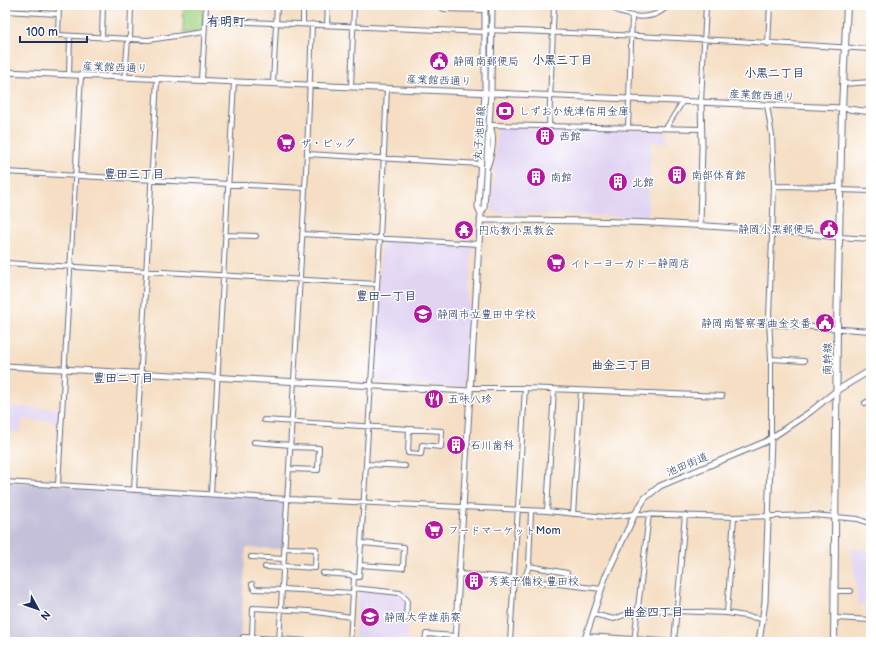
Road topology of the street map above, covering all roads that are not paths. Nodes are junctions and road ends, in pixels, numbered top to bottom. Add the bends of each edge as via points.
1 (59, 5) edge
2 (103, 5) edge
3 (131, 5) edge
4 (206, 5) edge
5 (277, 5) edge
6 (303, 5) edge
7 (328, 5) edge
8 (354, 5) edge
9 (438, 5) edge
10 (492, 5) edge
11 (554, 5) edge
12 (610, 5) edge
13 (668, 5) edge
14 (706, 5) edge
15 (770, 5) edge
16 (846, 5) edge
17 (485, 8) edge
18 (5, 11) edge
19 (58, 14) junction
20 (632, 16) junction
21 (205, 20) junction
22 (276, 23) junction
23 (302, 24) junction
24 (312, 24) junction
25 (327, 25) junction
26 (353, 26) junction
27 (494, 30) junction
28 (485, 31) junction
29 (204, 32) junction
30 (553, 34) junction
31 (70, 36) junction
32 (632, 36) junction
33 (102, 38) junction
34 (129, 39) junction
35 (705, 40) junction
36 (768, 44) junction
37 (844, 48) junction
38 (871, 49) edge
39 (5, 72) edge
40 (70, 75) junction
41 (81, 75) junction
42 (125, 77) junction
43 (157, 78) junction
44 (202, 80) junction
45 (234, 82) junction
46 (871, 82) edge
47 (273, 83) junction
48 (843, 84) junction
49 (310, 85) junction
50 (350, 87) junction
51 (387, 88) junction
52 (485, 92) junction
53 (492, 92) junction
54 (550, 95) junction
55 (629, 99) junction
56 (683, 101) junction
57 (701, 102) junction
58 (767, 105) junction
59 (842, 108) junction
60 (871, 112) edge
61 (490, 125) junction
62 (549, 126) junction
63 (628, 128) junction
64 (666, 128) junction
65 (702, 129) junction
66 (307, 154) junction
67 (384, 159) junction
68 (484, 165) junction
69 (5, 172) edge
70 (486, 172) junction
71 (75, 175) junction
72 (152, 180) junction
73 (229, 184) junction
74 (774, 186) junction
75 (305, 188) junction
76 (840, 188) junction
77 (871, 191) edge
78 (480, 214) junction
79 (480, 220) junction
80 (700, 225) junction
81 (772, 230) junction
82 (302, 234) junction
83 (225, 235) junction
84 (256, 236) dead end
85 (839, 237) junction
86 (380, 238) junction
87 (871, 239) edge
88 (478, 244) junction
89 (5, 262) edge
90 (70, 266) junction
91 (147, 270) junction
92 (223, 275) junction
93 (300, 280) junction
94 (377, 284) junction
95 (770, 324) junction
96 (837, 328) junction
97 (871, 330) edge
98 (771, 359) junction
99 (804, 361) dead end
100 (5, 366) edge
101 (64, 368) junction
102 (871, 370) edge
103 (141, 373) junction
104 (217, 377) junction
105 (295, 382) junction
106 (371, 385) junction
107 (525, 388) junction
108 (554, 389) junction
109 (470, 390) junction
110 (581, 391) junction
111 (836, 391) junction
112 (722, 396) dead end
113 (871, 400) edge
114 (865, 403) dead end
115 (264, 420) dead end
116 (292, 422) junction
117 (369, 426) junction
118 (409, 429) junction
119 (771, 439) junction
120 (254, 442) dead end
121 (291, 446) junction
122 (367, 464) junction
123 (405, 466) dead end
124 (290, 469) junction
125 (5, 482) edge
126 (58, 485) junction
127 (134, 490) junction
128 (211, 494) junction
129 (288, 499) junction
130 (365, 503) junction
131 (463, 507) junction
132 (519, 510) junction
133 (531, 511) junction
134 (546, 511) junction
135 (573, 514) junction
136 (635, 514) junction
137 (649, 514) junction
138 (685, 515) junction
139 (769, 516) junction
140 (734, 517) junction
141 (835, 518) junction
142 (871, 524) edge
143 (362, 543) junction
144 (285, 548) junction
145 (251, 557) dead end
146 (284, 559) junction
147 (360, 565) junction
148 (529, 566) junction
149 (265, 567) dead end
150 (284, 567) junction
151 (323, 573) dead end
152 (459, 574) junction
153 (354, 577) junction
154 (514, 578) junction
155 (524, 580) junction
156 (252, 584) dead end
157 (565, 585) junction
158 (602, 589) junction
159 (282, 590) junction
160 (353, 591) junction
161 (835, 591) junction
162 (851, 591) dead end
163 (281, 609) junction
164 (636, 610) junction
165 (676, 611) junction
166 (727, 613) junction
167 (593, 614) junction
168 (351, 617) junction
169 (835, 618) junction
170 (406, 619) dead end
171 (763, 619) junction
172 (871, 620) edge
173 (587, 636) junction
174 (243, 637) dead end
175 (252, 637) junction
176 (456, 639) edge
177 (279, 641) edge
178 (308, 641) edge
179 (634, 641) edge
180 (325, 642) edge
181 (350, 642) edge
182 (425, 642) edge
183 (510, 642) edge
184 (584, 642) edge
185 (674, 642) edge
186 (678, 642) edge
187 (759, 642) edge
188 (834, 642) edge

1 - 19 street
2 - 33 street
3 - 34 street
4 - 21 street
5 - 22 street
6 - 23 street
7 - 25 street
8 - 26 street
9 - 17 street via 444,9
10 - 27 street, 丸子池田線
11 - 30 street
12 - 20 street via 621,14
13 - 20 street via 658,14
14 - 35 street
15 - 36 street
16 - 37 main road, 南幹線
17 - 28 street, 丸子池田線
18 - 19 street
19 - 31 street via 58,35
20 - 32 street
21 - 22 street
21 - 29 street
22 - 23 street
22 - 47 street
23 - 24 street
24 - 25 street
24 - 49 street
25 - 26 street
26 - 28 street
26 - 50 street
27 - 28 street
27 - 30 street
27 - 53 street, 丸子池田線
28 - 52 street, 丸子池田線
29 - 34 street via 148,40
29 - 44 street
30 - 32 street
30 - 54 street
31 - 33 street
31 - 40 street
32 - 35 street
32 - 55 street
33 - 34 street
34 - 42 street
35 - 36 street
35 - 57 street
36 - 37 street
37 - 38 street
37 - 48 main road, 南幹線
39 - 40 street, 産業館西通り
40 - 41 street, 産業館西通り
41 - 42 street, 産業館西通り
41 - 71 street
42 - 43 street, 産業館西通り
43 - 44 street, 産業館西通り
43 - 72 street
44 - 45 street, 産業館西通り
45 - 47 street, 産業館西通り
45 - 73 street
46 - 48 street
47 - 49 street, 産業館西通り
48 - 59 main road, 南幹線
49 - 50 street, 産業館西通り
49 - 66 street
50 - 51 street, 産業館西通り
51 - 52 street, 産業館西通り
51 - 67 street
52 - 53 street, 産業館西通り
52 - 68 street, 丸子池田線
53 - 54 street, 産業館西通り
53 - 61 street, 丸子池田線
54 - 55 street, 産業館西通り
54 - 62 street
55 - 56 street, 産業館西通り
55 - 63 street
56 - 57 street, 産業館西通り
56 - 64 street
57 - 58 street, 産業館西通り
57 - 65 street
58 - 59 street, 産業館西通り
58 - 74 street via 772,136
59 - 60 street, 産業館西通り
59 - 76 main road, 南幹線
61 - 62 street
61 - 68 street, 丸子池田線
61 - 70 street via 493,146
62 - 63 street
63 - 64 street
64 - 65 street
65 - 80 street
66 - 67 street
66 - 75 street
67 - 68 street
67 - 86 street
68 - 70 street, 丸子池田線
68 - 78 street, 丸子池田線 via 478,207
69 - 71 street
70 - 78 street, 丸子池田線 via 484,208
71 - 72 street
71 - 90 street
72 - 73 street
72 - 91 street
73 - 75 street
73 - 83 street
74 - 76 street
74 - 81 street
75 - 82 street
76 - 77 street
76 - 85 main road, 南幹線
78 - 79 street, 丸子池田線
79 - 80 street
79 - 88 street, 丸子池田線
80 - 81 street
81 - 85 street
81 - 95 street
82 - 86 street
82 - 93 street
83 - 84 street
83 - 92 street
85 - 87 street
85 - 96 main road, 南幹線
86 - 88 street
86 - 94 street
88 - 109 street, 丸子池田線
89 - 90 street
90 - 91 street
90 - 101 street
91 - 92 street
91 - 103 street
92 - 93 street
92 - 104 street
93 - 94 street
93 - 105 street
94 - 106 street
95 - 96 street
95 - 98 street
96 - 97 street
96 - 111 main road, 南幹線
98 - 99 street
98 - 119 street
100 - 101 street
101 - 103 street
101 - 126 street
102 - 111 street, 池田街道
103 - 104 street
103 - 127 street
104 - 105 street
104 - 128 street
105 - 106 street
105 - 116 street
106 - 109 street
106 - 117 street
107 - 108 street
107 - 109 street
107 - 132 street
108 - 110 street
108 - 134 street
109 - 131 street, 丸子池田線
110 - 112 street
110 - 135 street
111 - 119 street, 池田街道
111 - 141 main road, 南幹線
113 - 114 street
115 - 116 street
116 - 117 street
116 - 121 street
117 - 118 street
117 - 122 street
118 - 118 street via 408,453 421,454 422,445 441,447 442,431
119 - 136 street, 池田街道 via 654,489 644,498
119 - 139 street
120 - 121 street
121 - 124 street
121 - 124 street via 319,448 318,470
122 - 123 street
122 - 130 street
124 - 129 street
125 - 126 street
126 - 127 street
127 - 128 street
128 - 129 street
129 - 130 street
129 - 144 street
130 - 131 street
130 - 143 street
131 - 132 street
131 - 152 street, 丸子池田線
132 - 133 street
132 - 154 street
133 - 134 street
133 - 148 street
134 - 135 street
135 - 136 street via 606,517
136 - 137 street
136 - 158 street, 池田街道
137 - 138 street
137 - 164 street
138 - 140 street
138 - 165 street
139 - 140 street
139 - 141 street via 814,515
139 - 171 street
140 - 166 street
141 - 142 street via 858,519
141 - 161 main road, 南幹線
143 - 147 street
143 - 147 street via 404,547 403,568
144 - 146 street
144 - 150 street via 316,549 315,568
145 - 146 street
146 - 150 street
147 - 153 street via 359,577
148 - 155 street
148 - 157 street via 567,573
149 - 150 street
150 - 159 street
151 - 153 street via 350,574
152 - 154 street
152 - 176 street, 丸子池田線
153 - 160 street
154 - 155 street
154 - 183 street
155 - 157 street
156 - 159 street via 254,588
157 - 158 street via 584,585
158 - 167 street, 池田街道
159 - 160 street
159 - 163 street
160 - 168 street
160 - 170 street via 400,593 407,600
161 - 162 street
161 - 169 main road, 南幹線
163 - 168 street
163 - 175 street via 253,608
163 - 177 street
164 - 165 street
164 - 167 street via 614,618
164 - 179 street
165 - 166 street
165 - 185 street
166 - 171 street
167 - 173 street, 池田街道
168 - 181 street
169 - 172 street
169 - 188 main road, 南幹線
171 - 187 street
173 - 179 street
173 - 184 street, 池田街道
174 - 175 street
175 - 177 street
176 - 182 street via 426,634
177 - 178 street
178 - 180 street
179 - 185 street
185 - 186 street

